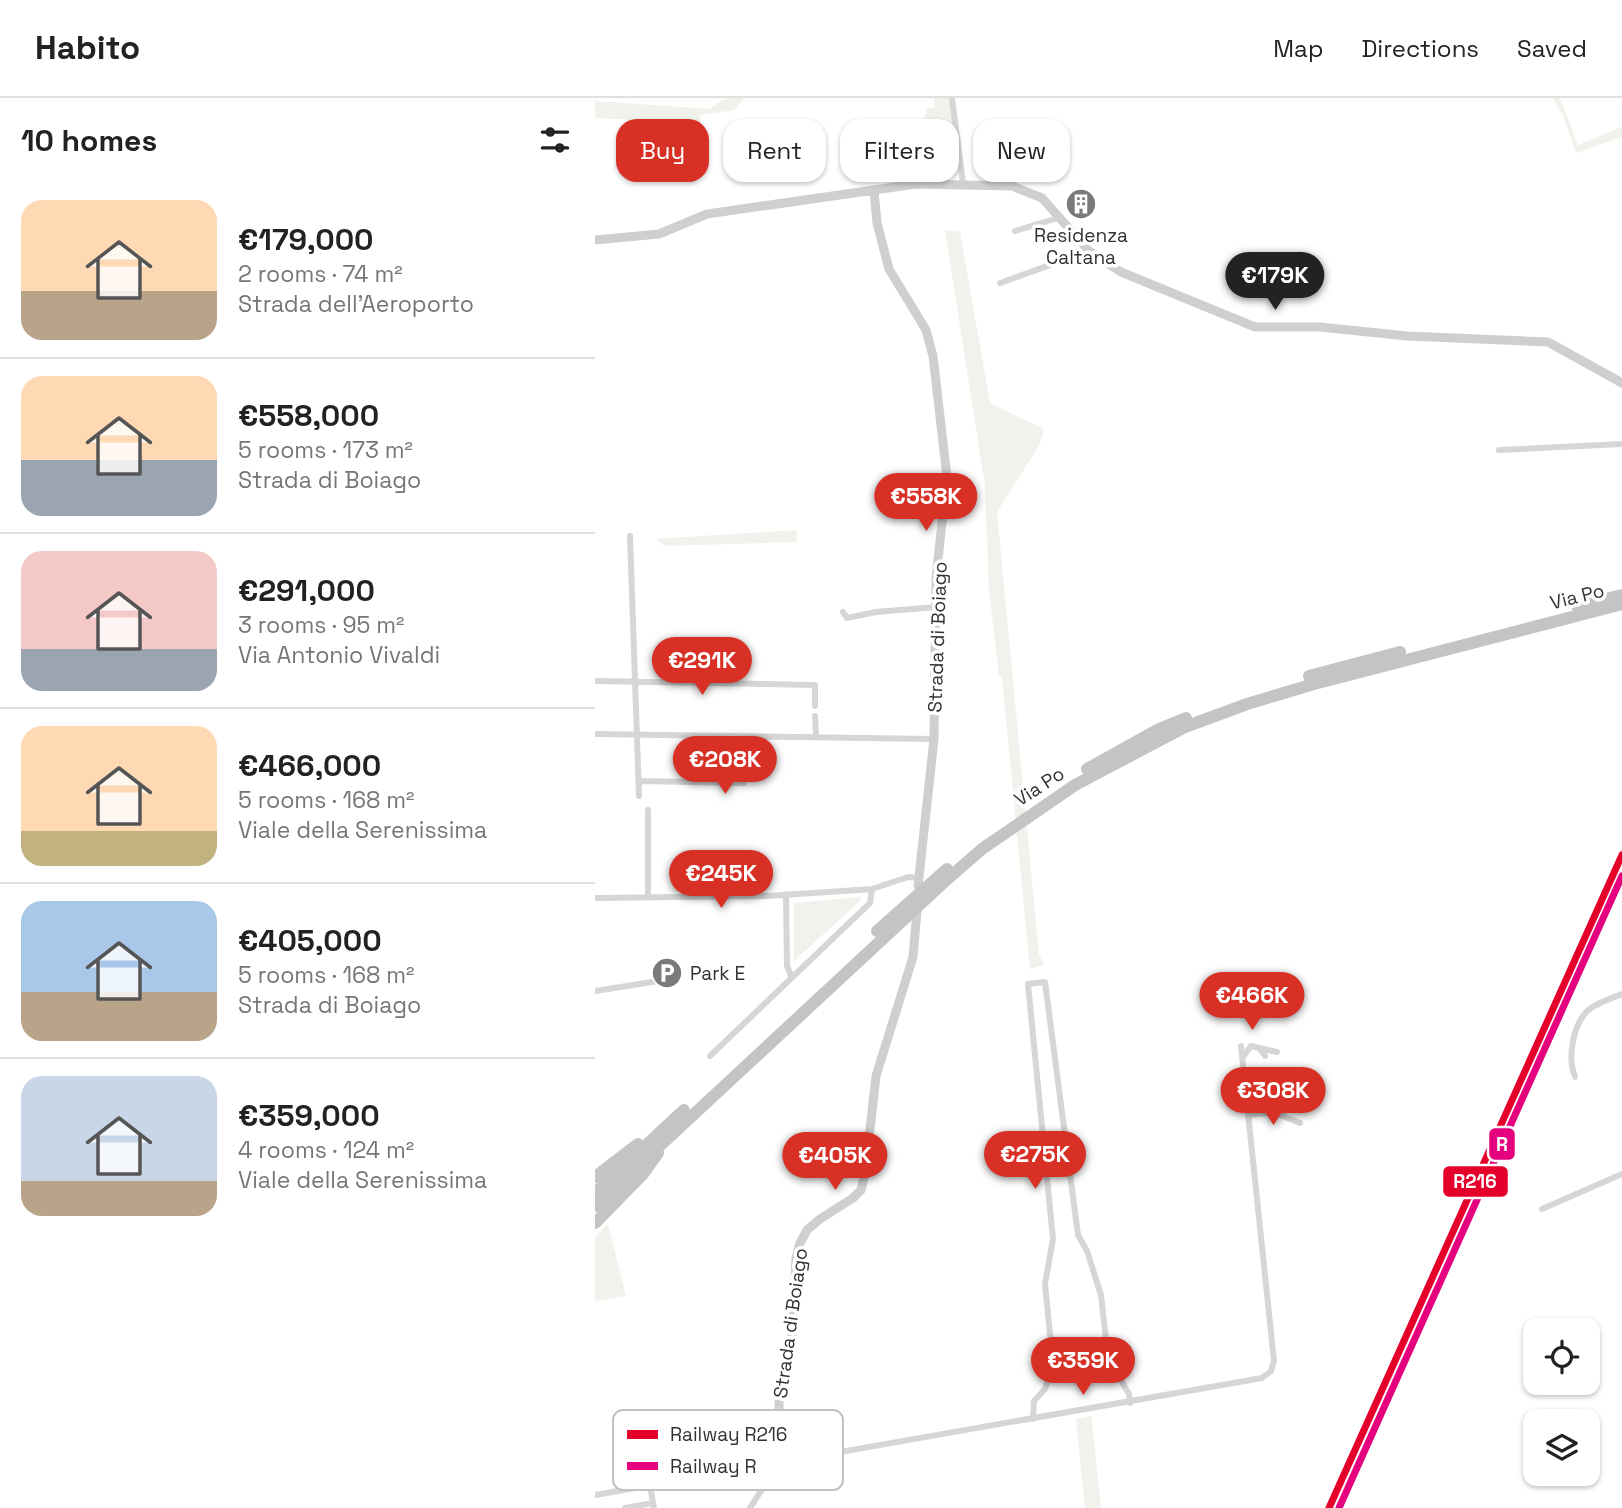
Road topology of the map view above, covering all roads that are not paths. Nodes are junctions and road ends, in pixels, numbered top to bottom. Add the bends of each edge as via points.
1 (952, 98) edge
2 (963, 183) junction
3 (874, 191) junction
4 (1058, 218) junction
5 (1015, 231) dead end
6 (595, 240) edge
7 (1089, 251) junction
8 (1000, 283) dead end
9 (1622, 383) edge
10 (1622, 444) edge
11 (1499, 450) dead end
12 (630, 536) dead end
13 (1622, 595) edge
14 (1622, 604) edge
15 (937, 607) junction
16 (843, 612) dead end
17 (595, 681) edge
18 (635, 682) junction
19 (815, 706) dead end
20 (815, 716) dead end
21 (595, 734) edge
22 (638, 735) junction
23 (743, 737) junction
24 (815, 737) junction
25 (934, 739) junction
26 (639, 782) junction
27 (639, 796) dead end
28 (648, 810) dead end
29 (919, 882) joint
30 (873, 889) junction
31 (786, 894) junction
32 (648, 897) junction
33 (595, 898) edge
34 (917, 911) dead end
35 (792, 978) junction
36 (671, 979) dead end
37 (595, 991) edge
38 (1622, 993) edge
39 (1241, 1046) dead end
40 (1259, 1048) junction
41 (1276, 1052) dead end
42 (710, 1056) dead end
43 (1265, 1056) dead end
44 (1243, 1057) junction
45 (1575, 1077) dead end
46 (1248, 1115) junction
47 (1300, 1123) dead end
48 (674, 1125) junction
49 (1622, 1174) edge
50 (595, 1177) edge
51 (595, 1193) edge
52 (595, 1206) edge
53 (1542, 1209) dead end
54 (595, 1223) edge
55 (1130, 1403) junction
56 (779, 1410) edge
57 (1033, 1419) junction
58 (843, 1452) edge
59 (626, 1490) edge
60 (763, 1490) edge
61 (595, 1495) edge
62 (653, 1505) edge
63 (625, 1508) edge
64 (750, 1508) edge

1 - 2 street
2 - 3 street
2 - 4 street via 1027,190 1042,198
3 - 6 street via 707,214 659,234
3 - 15 street, Strada di Boiago via 889,269 926,330 933,356 947,477
4 - 5 street
4 - 7 street
7 - 8 street
7 - 9 street via 1121,272 1255,327 1548,342
10 - 11 street
12 - 18 street
13 - 48 highway, Via Po via 1249,694 1159,729 1109,755 970,849 915,895
14 - 48 highway, Via Po via 1247,704 1185,727 1085,779 982,849
15 - 16 street via 856,618
15 - 25 street, Strada di Boiago
17 - 18 street
18 - 19 street via 815,685
18 - 22 street
20 - 24 street
21 - 22 street
22 - 23 street
22 - 26 street
23 - 24 street
23 - 26 street via 744,783
24 - 25 street
25 - 29 street, Strada di Boiago
26 - 27 street
28 - 32 street
29 - 30 street via 908,877
30 - 31 street
30 - 35 street via 870,903
31 - 32 street
31 - 35 street via 787,966
32 - 33 street
34 - 56 street, Strada di Boiago via 913,957 876,1076 861,1190 807,1230 800,1242 792,1335
35 - 42 street
36 - 37 street
38 - 45 street via 1589,1009 1582,1018 1570,1061
39 - 44 street
40 - 41 street
40 - 43 street
40 - 44 street via 1251,1046
44 - 46 street
46 - 47 street via 1273,1112
46 - 55 street via 1273,1342 1271,1371 1246,1383
48 - 50 highway
48 - 51 highway, Via Po
48 - 52 highway, Via Po
48 - 54 highway via 643,1174
49 - 53 street
55 - 57 street
55 - 57 street via 1108,1358 1101,1295 1087,1251 1077,1236 1045,982 1028,984 1053,1239 1045,1284 1053,1365 1045,1389 1034,1401
57 - 58 street
59 - 61 street
60 - 64 street, Strada di Boiago
62 - 63 street

